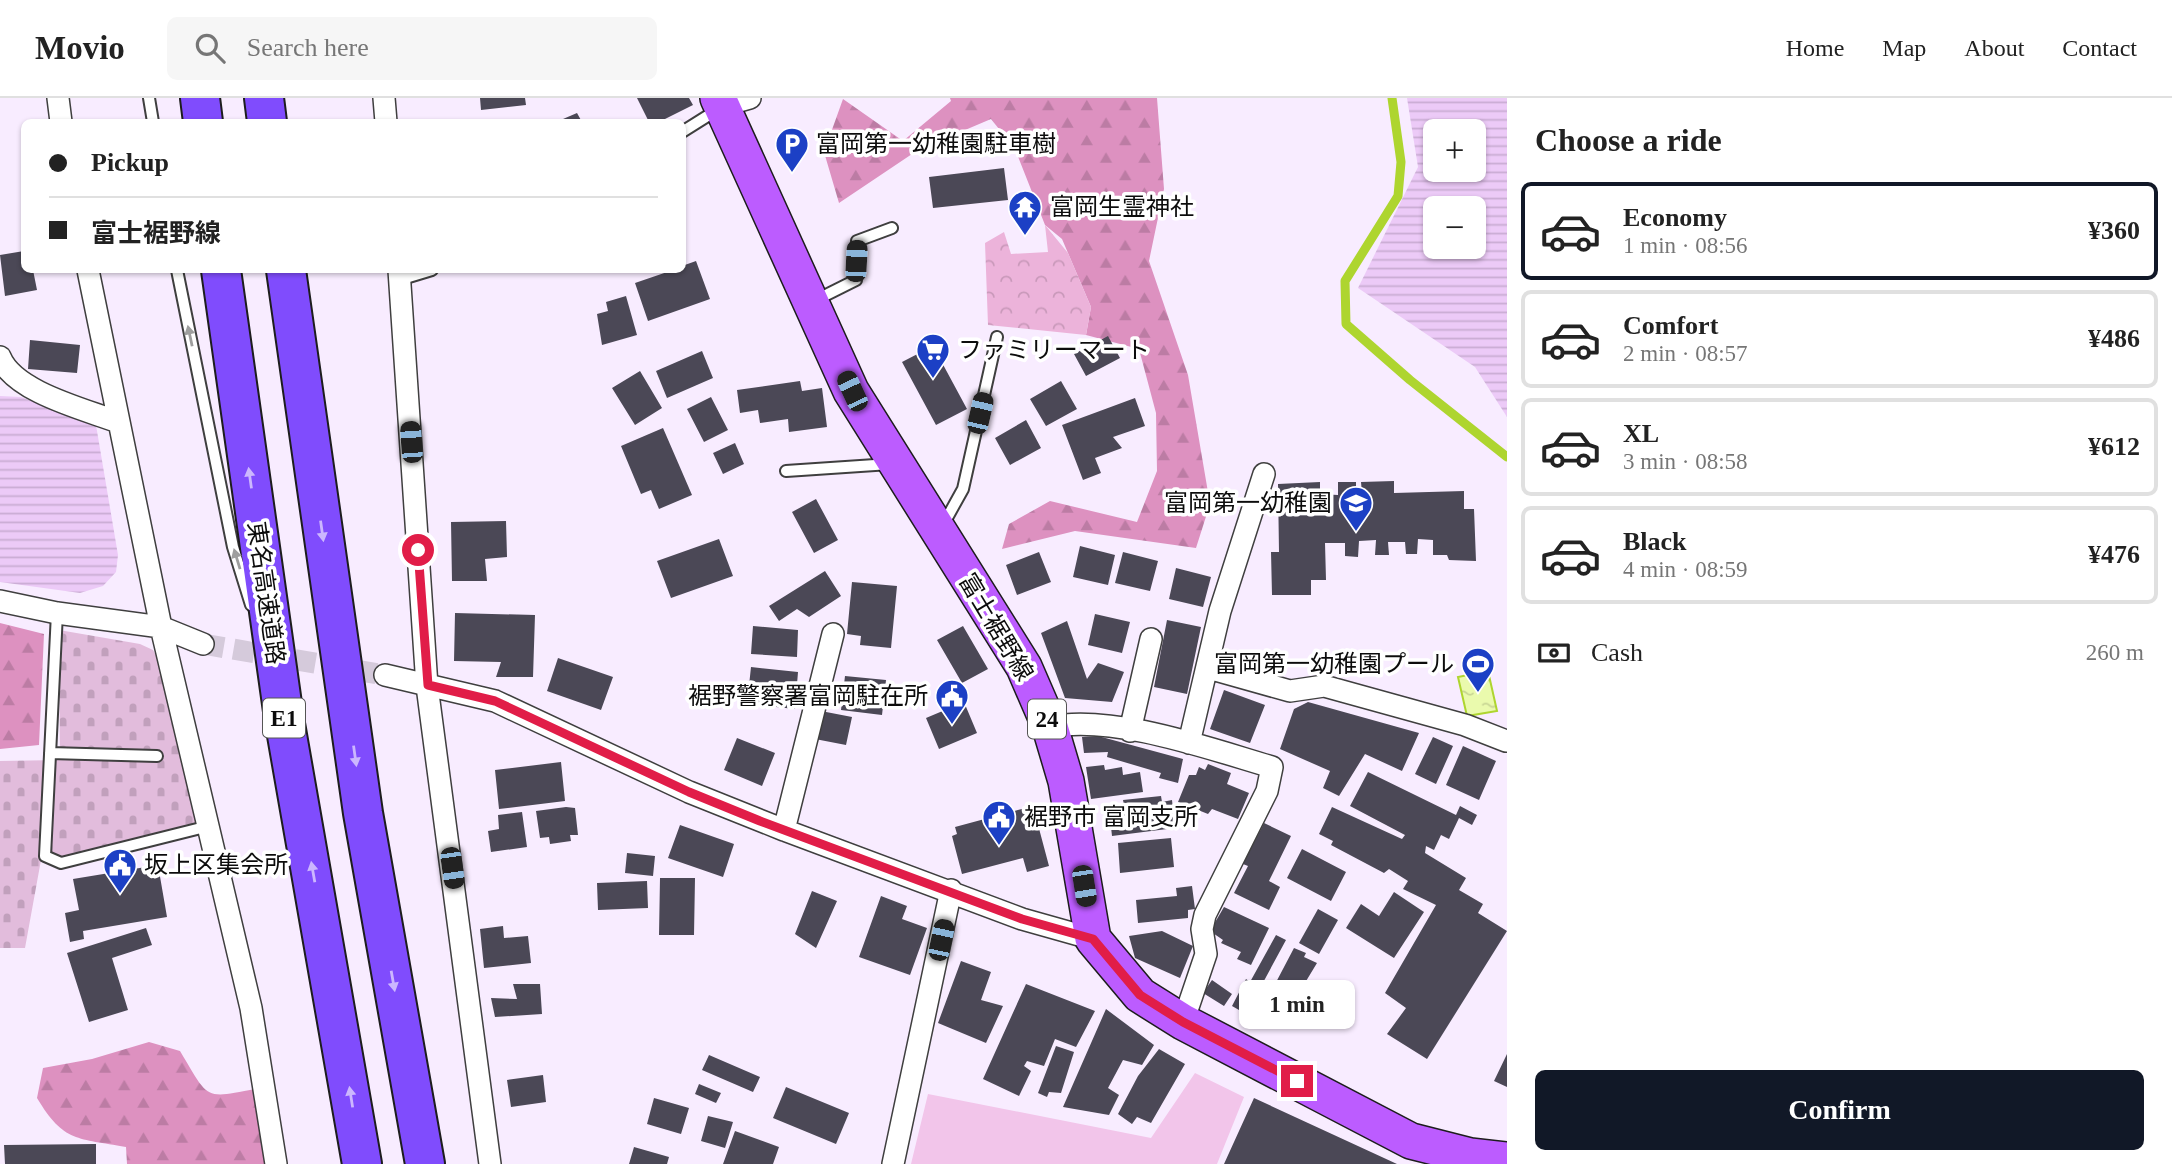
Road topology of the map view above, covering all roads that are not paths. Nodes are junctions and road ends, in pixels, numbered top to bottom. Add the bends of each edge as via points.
1 (58, 98) edge
2 (149, 98) edge
3 (200, 98) edge
4 (264, 98) edge
5 (384, 98) edge
6 (730, 101) edge
7 (61, 119) edge
8 (152, 119) edge
9 (203, 119) edge
10 (267, 119) edge
11 (386, 119) edge
12 (686, 129) edge
13 (892, 228) dead end
14 (89, 273) edge
15 (178, 273) edge
16 (221, 273) edge
17 (286, 273) edge
18 (296, 273) edge
19 (399, 274) edge
20 (810, 303) junction
21 (997, 337) dead end
22 (0, 357) edge
23 (303, 401) junction
24 (118, 422) junction
25 (896, 464) junction
26 (786, 471) dead end
27 (1264, 474) dead end
28 (939, 534) junction
29 (0, 601) edge
30 (57, 613) junction
31 (253, 613) dead end
32 (160, 627) junction
33 (833, 634) dead end
34 (261, 639) dead end
35 (1151, 639) dead end
36 (202, 644) tunnel mouth
37 (1208, 668) junction
38 (385, 675) tunnel mouth
39 (428, 685) junction
40 (285, 718) junction
41 (1050, 727) junction
42 (1130, 731) junction
43 (1506, 741) edge
44 (1189, 743) junction
45 (50, 753) junction
46 (157, 756) dead end
47 (209, 826) junction
48 (784, 830) junction
49 (951, 891) junction
50 (1093, 939) junction
51 (1183, 1022) junction
52 (1507, 1160) edge
53 (276, 1164) edge
54 (362, 1164) edge
55 (425, 1164) edge
56 (491, 1164) edge
57 (893, 1164) edge

1 - 7 street
2 - 8 lane
3 - 9 highway
4 - 10 highway
5 - 11 street
6 - 12 lane
6 - 20 main road, 富士裾野線 / 24
13 - 20 lane via 857,241 856,280
14 - 24 street
31 -> 15 lane via 233,547
40 -> 16 highway, 東名高速道路 / E1
17 - 23 highway
18 - 23 lane
19 - 39 street
20 - 25 main road, 富士裾野線 / 24 via 852,391
21 - 28 lane via 963,489
22 - 24 street via 19,383
23 -> 55 highway via 363,813
24 - 32 street
25 - 26 lane
25 - 28 main road, 富士裾野線 / 24
27 - 37 street via 1220,611
28 - 41 main road, 富士裾野線 / 24 via 1024,667
29 - 30 street
30 - 32 street
30 - 45 lane
32 - 36 street
32 - 47 street
33 - 48 street
34 - 40 lane
35 - 42 street
37 - 43 street via 1290,691 1324,686 1465,724
37 - 44 street
38 - 39 street
39 - 48 street via 495,701 689,792
39 - 56 street
54 -> 40 highway, 東名高速道路 / E1
41 - 42 street via 1076,722
41 - 50 main road, 富士裾野線 / 24 via 1066,781
42 - 44 street
44 - 51 street via 1272,767 1267,790 1205,915 1206,954
45 - 46 lane
45 - 47 lane via 45,856 61,863
47 - 53 street via 251,1008
48 - 49 street
49 - 50 street via 1022,919
49 - 57 street
50 - 51 main road via 1140,995
51 - 52 main road via 1411,1141

